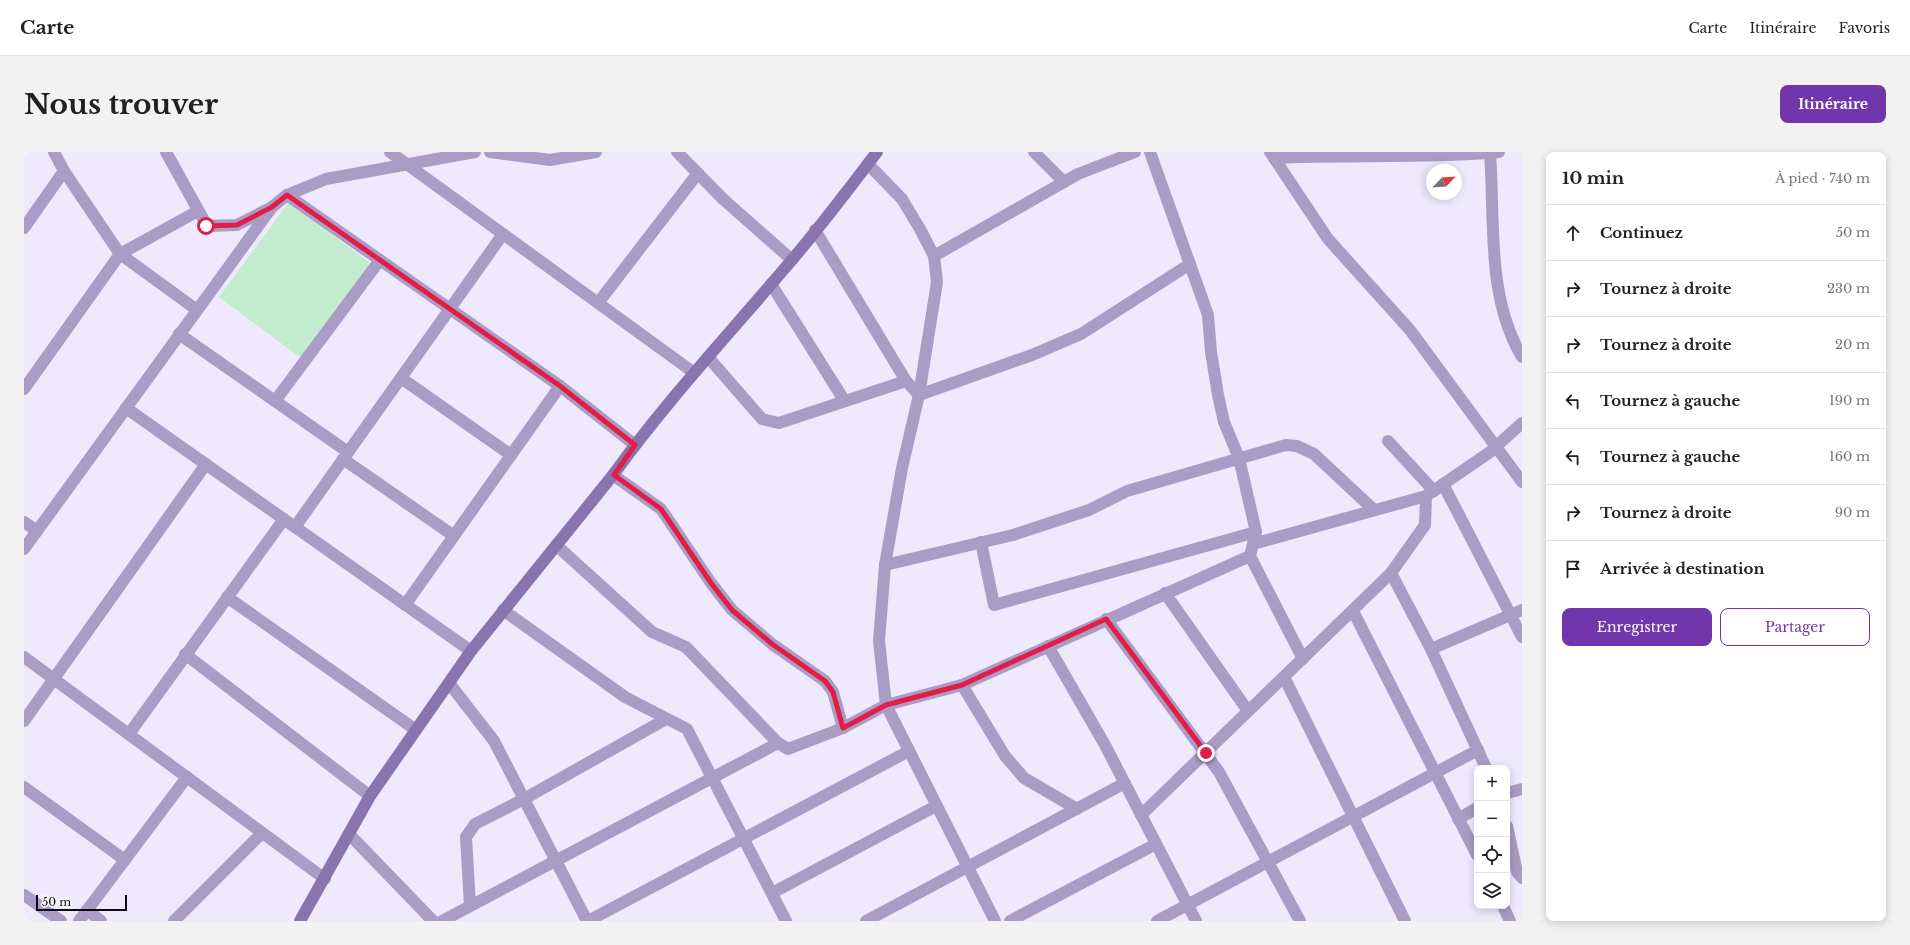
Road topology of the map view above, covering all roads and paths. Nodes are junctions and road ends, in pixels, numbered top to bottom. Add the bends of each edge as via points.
1 (54, 152) edge
2 (166, 152) edge
3 (390, 152) edge
4 (475, 152) edge
5 (490, 152) edge
6 (596, 152) edge
7 (677, 152) edge
8 (877, 152) edge
9 (1034, 152) edge
10 (1135, 152) edge
11 (1150, 152) edge
12 (1493, 152) edge
13 (1438, 154) edge
14 (1272, 155) edge
15 (407, 164) junction
16 (868, 164) junction
17 (64, 171) junction
18 (698, 173) junction
19 (1064, 182) junction
20 (287, 195) junction
21 (272, 207) junction
22 (198, 211) junction
23 (24, 228) edge
24 (815, 230) junction
25 (503, 234) junction
26 (120, 254) junction
27 (934, 256) junction
28 (380, 260) junction
29 (792, 260) junction
30 (1190, 264) junction
31 (771, 284) junction
32 (598, 303) junction
33 (450, 308) junction
34 (197, 310) junction
35 (180, 334) junction
36 (708, 357) junction
37 (1522, 357) edge
38 (693, 372) junction
39 (401, 378) junction
40 (906, 381) junction
41 (560, 386) junction
42 (24, 388) edge
43 (919, 395) junction
44 (844, 400) junction
45 (275, 401) junction
46 (126, 408) junction
47 (1522, 423) edge
48 (1388, 441) dead end
49 (635, 445) junction
50 (1496, 446) junction
51 (346, 455) junction
52 (511, 455) junction
53 (1239, 458) junction
54 (206, 464) junction
55 (614, 475) junction
56 (1522, 482) edge
57 (1434, 490) junction
58 (1374, 510) junction
59 (284, 519) junction
60 (24, 522) edge
61 (295, 527) junction
62 (37, 531) junction
63 (1256, 532) junction
64 (454, 536) junction
65 (981, 542) junction
66 (556, 545) junction
67 (24, 549) edge
68 (1251, 550) junction
69 (885, 565) junction
70 (1391, 573) junction
71 (1165, 593) junction
72 (227, 597) junction
73 (405, 605) junction
74 (503, 610) junction
75 (1353, 611) junction
76 (1517, 612) edge
77 (1106, 619) junction
78 (1522, 636) edge
79 (1048, 646) junction
80 (1431, 649) junction
81 (471, 651) junction
82 (185, 654) junction
83 (24, 657) edge
84 (1303, 659) junction
85 (1284, 677) junction
86 (54, 679) junction
87 (450, 683) junction
88 (962, 685) junction
89 (886, 705) junction
90 (1248, 711) junction
91 (666, 719) junction
92 (24, 721) edge
93 (843, 728) junction
94 (416, 730) junction
95 (129, 734) junction
96 (778, 743) junction
97 (1478, 750) junction
98 (909, 751) junction
99 (1206, 753) junction
100 (1485, 765) edge
101 (1435, 773) junction
102 (187, 778) junction
103 (713, 779) junction
104 (1125, 783) junction
105 (24, 787) edge
106 (1522, 789) edge
107 (1510, 792) edge
108 (370, 796) junction
109 (524, 799) junction
110 (936, 806) junction
111 (1077, 809) junction
112 (1474, 810) edge
113 (1142, 815) junction
114 (1353, 816) junction
115 (1458, 818) junction
116 (262, 833) junction
117 (349, 834) junction
118 (1509, 837) edge
119 (744, 839) junction
120 (1156, 844) junction
121 (1474, 850) edge
122 (125, 860) junction
123 (556, 861) junction
124 (1268, 862) junction
125 (967, 867) junction
126 (1522, 878) edge
127 (325, 879) junction
128 (772, 893) junction
129 (24, 894) edge
130 (1187, 905) junction
131 (470, 906) junction
132 (1504, 909) edge
133 (88, 910) junction
134 (1509, 920) edge
135 (61, 921) edge
136 (79, 921) edge
137 (101, 921) edge
138 (174, 921) edge
139 (301, 921) edge
140 (433, 921) edge
141 (442, 921) edge
142 (587, 921) edge
143 (786, 921) edge
144 (866, 921) edge
145 (995, 921) edge
146 (1010, 921) edge
147 (1158, 921) edge
148 (1196, 921) edge
149 (1300, 921) edge
150 (1405, 921) edge

1 - 17 street
2 - 22 street
3 - 15 street
4 - 15 street
5 - 6 street via 550,160
7 - 18 street
8 - 16 main road
9 - 19 street
10 - 19 street
11 - 30 street
12 - 13 street
12 - 37 street via 1494,251 1502,310
13 - 14 street
14 - 50 street via 1328,239 1410,330
15 - 20 street via 326,179
15 - 25 street
16 - 24 main road
16 - 27 street via 902,199
17 - 23 street
17 - 26 street
18 - 29 street via 723,199
18 - 32 street
19 - 27 street
20 - 21 street
20 - 28 street
21 - 22 street via 237,225 206,226
21 - 34 street
22 - 26 street
24 - 29 main road
24 - 40 street
25 - 32 street
25 - 33 street
26 - 34 street
26 - 42 street
27 - 43 street via 937,282
28 - 33 street
28 - 45 street
29 - 31 main road
30 - 43 street via 1081,334 1032,355
30 - 53 street via 1208,315 1211,352 1224,422
31 - 36 main road
31 - 44 street
32 - 38 street
33 - 39 street
33 - 41 street
34 - 35 street
35 - 45 street
35 - 46 street
36 - 38 main road
36 - 44 street via 762,419 779,423
38 - 49 main road
39 - 51 street
39 - 52 street
40 - 43 street
40 - 44 street
41 - 49 street
41 - 52 street
43 - 69 street via 902,468
45 - 51 street
46 - 54 street
46 - 62 street
47 - 50 street
48 - 57 street
49 - 55 main road
50 - 56 street
50 - 57 street
51 - 61 street
51 - 64 street
52 - 64 street
53 - 58 street via 1286,445 1297,446 1314,454
53 - 63 street
53 - 65 street via 1127,491 1089,510 1013,535
54 - 59 street
54 - 86 street
55 - 66 main road
55 - 93 street via 661,509 732,610 772,644 825,681 833,692
57 - 58 street
57 - 70 street via 1424,525
57 - 76 street
58 - 68 street
59 - 61 street
59 - 72 street
60 - 62 street
61 - 73 street
62 - 67 street
63 - 65 street via 994,605
63 - 68 street
64 - 73 street
65 - 69 street
66 - 74 main road
66 - 96 street via 652,632 686,647
68 - 71 street
68 - 84 street
69 - 89 street via 879,641
70 - 75 street
70 - 80 street
71 - 77 street
71 - 90 street
72 - 82 street
72 - 94 street
73 - 81 street
74 - 81 main road
74 - 91 street via 602,682
75 - 84 street
75 - 101 street
76 - 78 street
76 - 80 street
77 - 79 street
77 - 99 street
79 - 88 street
79 - 104 street via 1106,745
80 - 97 street
81 - 87 main road
82 - 95 street
82 - 108 street
83 - 86 street
84 - 85 street
85 - 90 street
85 - 114 street
86 - 92 street
86 - 95 street
87 - 94 main road
87 - 109 street via 494,741
88 - 89 street
88 - 111 street via 1005,756 1024,778
89 - 93 street
89 - 98 street
90 - 99 street
91 - 103 street via 687,729
91 - 109 street
93 - 96 street via 788,749
94 - 108 main road
95 - 102 street
96 - 103 street
97 - 100 street
97 - 101 street
98 - 110 street
98 - 119 street
99 - 113 street
99 - 124 street
101 - 114 street
101 - 115 street
102 - 116 street
102 - 122 street
103 - 119 street
103 - 123 street
104 - 111 street
104 - 113 street
105 - 122 street
106 - 107 street
108 - 117 main road
109 - 123 street
109 - 131 street via 475,824 466,837
110 - 125 street
110 - 128 street
111 - 125 street
112 - 115 street
113 - 120 street
114 - 124 street
114 - 150 street
115 - 121 street
116 - 127 street
116 - 138 street
117 - 127 main road
117 - 140 street
118 - 126 street via 1517,872
119 - 128 street
119 - 142 street
120 - 130 street
120 - 146 street
122 - 133 street
123 - 131 street
123 - 142 street
124 - 130 street
124 - 149 street
125 - 144 street
125 - 145 street
127 - 139 main road
128 - 143 street
129 - 135 street
130 - 147 street
130 - 148 street
131 - 141 street
132 - 134 street
133 - 136 street
133 - 137 street

